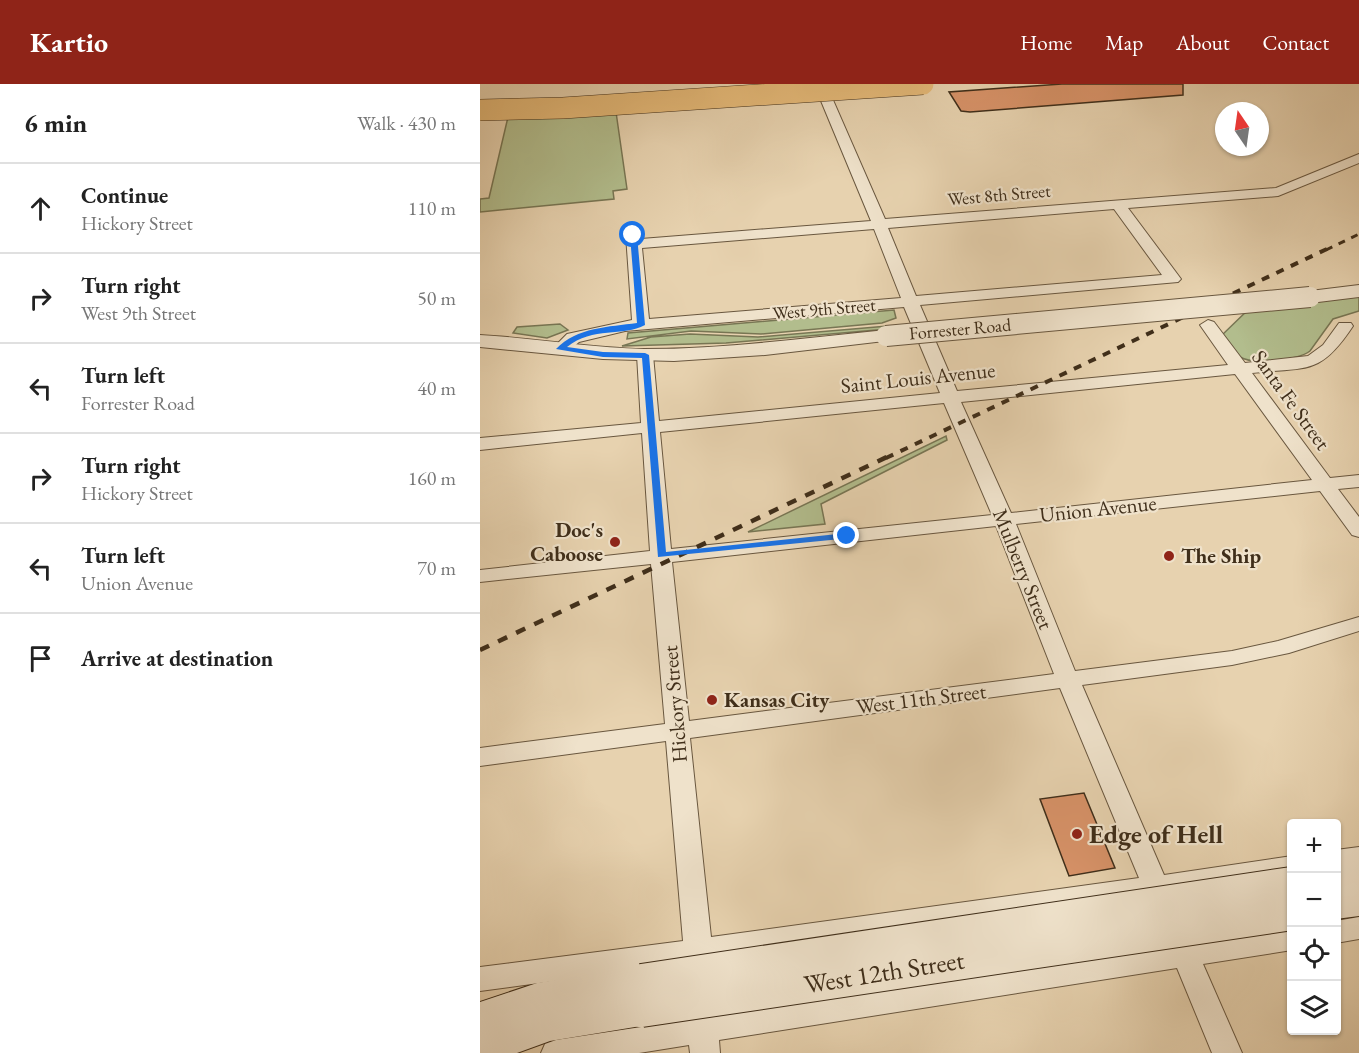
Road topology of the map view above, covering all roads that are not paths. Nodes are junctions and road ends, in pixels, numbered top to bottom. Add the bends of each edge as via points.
1 (820, 84) edge
2 (923, 84) edge
3 (480, 110) edge
4 (1359, 158) edge
5 (1118, 205) junction
6 (881, 225) junction
7 (1359, 291) edge
8 (912, 301) junction
9 (641, 325) junction
10 (1208, 325) dead end
11 (1345, 326) dead end
12 (480, 341) edge
13 (560, 349) junction
14 (645, 355) junction
15 (1241, 370) junction
16 (951, 397) junction
17 (652, 427) junction
18 (480, 444) edge
19 (1359, 481) edge
20 (1325, 485) junction
21 (1004, 520) junction
22 (1359, 531) edge
23 (661, 555) junction
24 (480, 576) edge
25 (1359, 624) edge
26 (1068, 681) junction
27 (677, 730) junction
28 (480, 757) edge
29 (1359, 857) edge
30 (1341, 859) edge
31 (1287, 867) edge
32 (1359, 876) edge
33 (1341, 878) edge
34 (1156, 886) junction
35 (1287, 887) edge
36 (1359, 888) edge
37 (1341, 891) edge
38 (1359, 901) edge
39 (1341, 903) edge
40 (1287, 912) edge
41 (1140, 922) dead end
42 (1359, 928) edge
43 (1341, 931) edge
44 (1287, 940) edge
45 (698, 948) junction
46 (1185, 956) junction
47 (480, 979) edge
48 (700, 987) junction
49 (641, 995) junction
50 (480, 1020) edge
51 (704, 1042) edge
52 (480, 1048) edge
53 (556, 1053) edge
54 (1227, 1053) edge

1 - 6 street, Mulberry Street
2 - 3 highway, bridge
4 - 5 street, West 8th Street via 1278,192
5 - 6 street, West 8th Street
5 - 8 street, West 9th Street via 1173,279
6 - 8 street, Mulberry Street
6 - 9 street, West 8th Street via 634,239
7 - 14 street, Forrester Road, bridge
8 - 9 street, West 9th Street
8 - 16 street, Mulberry Street
9 - 13 street, West 9th Street via 596,331 573,338
10 - 15 street, Santa Fe Street
11 - 15 street, Saint Louis Avenue via 1318,359
12 - 13 street
13 - 14 street, Forrester Road
14 - 17 street, Hickory Street
15 - 16 street, Saint Louis Avenue
15 - 20 street, Santa Fe Street
16 - 17 street, Saint Louis Avenue
16 - 21 street, Mulberry Street
17 - 18 street, Saint Louis Avenue
17 - 23 street, Hickory Street
19 - 20 street, Union Avenue
20 - 21 street, Union Avenue
20 - 22 street, Santa Fe Street
21 - 23 street, Union Avenue
21 - 26 street, Mulberry Street
23 - 24 street, Union Avenue
23 - 27 street, Hickory Street
25 - 26 street, West 11th Street via 1281,648 1232,658
26 - 27 street, West 11th Street
26 - 34 street, Mulberry Street
27 - 28 street, West 11th Street
27 - 45 street, Hickory Street
29 - 30 street
31 - 34 street, West 12th Street
32 - 33 main road
34 - 45 street, West 12th Street via 914,922
34 - 46 street, Mulberry Street
35 - 49 main road, West 12th Street, bridge
36 - 37 street
38 - 39 main road
40 - 49 main road, West 12th Street, bridge
41 - 48 street
42 - 43 street
44 - 46 street, West 12th Street
45 - 47 street, West 12th Street
45 - 48 street, Hickory Street
46 - 51 street, West 12th Street
46 - 54 street, Mulberry Street
48 - 51 street, Hickory Street
49 - 50 main road, West 12th Street via 537,1000
49 - 52 main road, West 12th Street
51 - 53 street, West 12th Street

